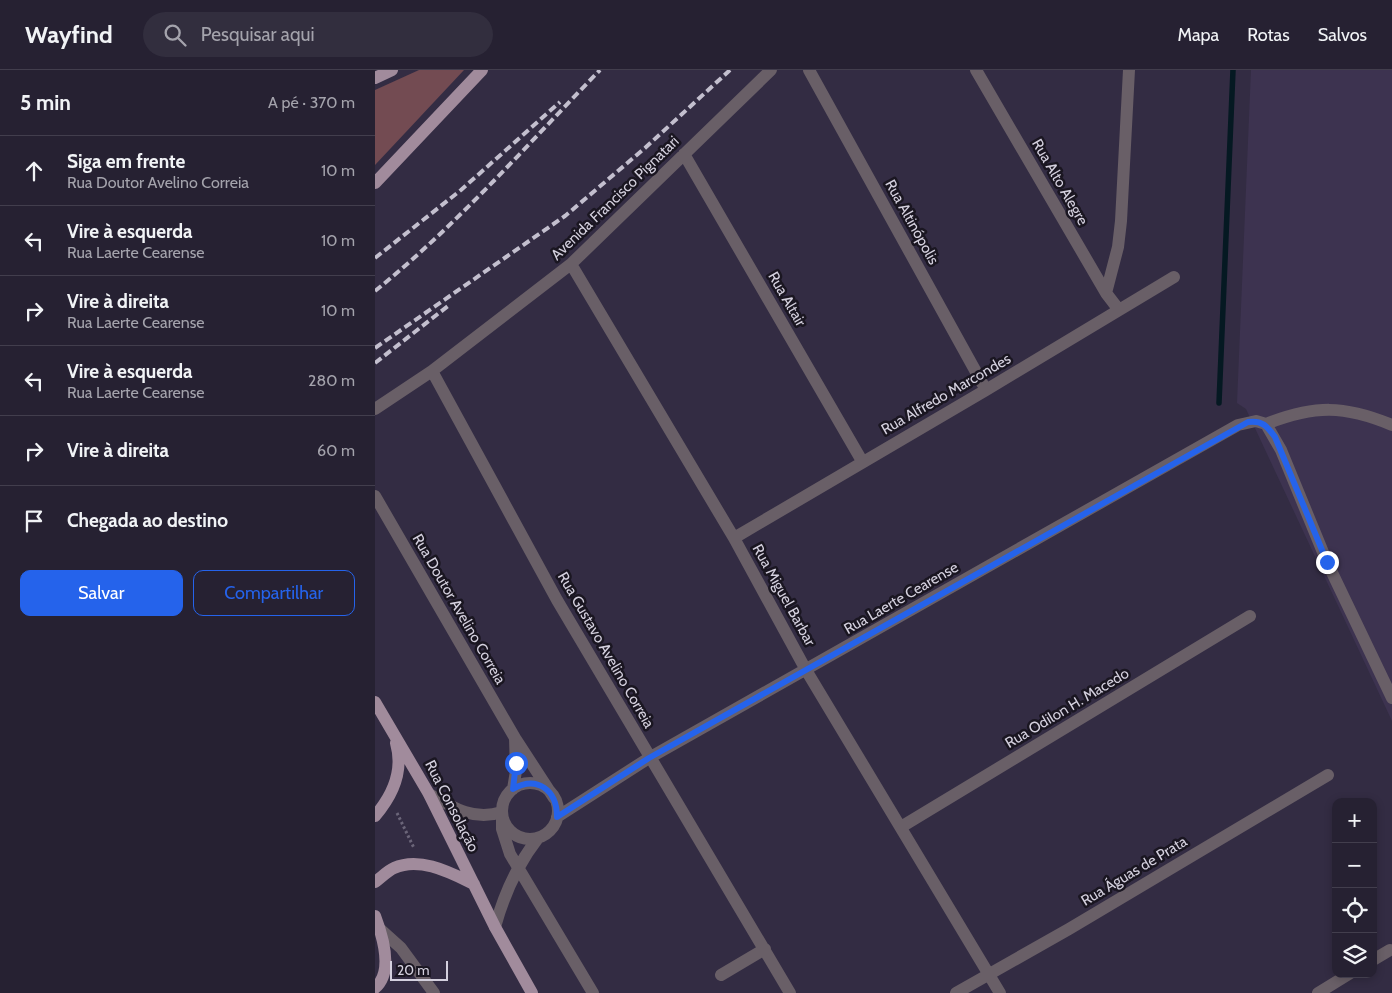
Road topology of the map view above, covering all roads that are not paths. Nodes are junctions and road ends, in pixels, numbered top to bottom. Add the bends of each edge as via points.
1 (393, 70) edge
2 (482, 70) edge
3 (771, 70) edge
4 (809, 70) edge
5 (976, 70) edge
6 (1129, 70) edge
7 (375, 78) edge
8 (684, 154) junction
9 (375, 183) edge
10 (571, 264) junction
11 (1175, 277) dead end
12 (1106, 293) junction
13 (1119, 310) junction
14 (432, 371) junction
15 (986, 390) junction
16 (375, 409) edge
17 (1266, 424) junction
18 (1392, 425) edge
19 (862, 461) junction
20 (375, 496) edge
21 (734, 538) junction
22 (1250, 616) dead end
23 (807, 670) junction
24 (1392, 698) edge
25 (375, 702) edge
26 (383, 713) junction
27 (515, 738) junction
28 (649, 758) junction
29 (1328, 775) dead end
30 (513, 789) junction
31 (429, 794) junction
32 (554, 798) junction
33 (502, 814) junction
34 (375, 816) edge
35 (557, 817) junction
36 (901, 827) junction
37 (538, 838) junction
38 (517, 867) junction
39 (375, 882) edge
40 (474, 884) junction
41 (375, 916) edge
42 (495, 927) junction
43 (381, 930) junction
44 (765, 949) junction
45 (1390, 950) dead end
46 (1377, 958) edge
47 (989, 974) junction
48 (721, 975) dead end
49 (1343, 978) edge
50 (375, 988) edge
51 (434, 993) edge
52 (532, 993) edge
53 (593, 993) edge
54 (790, 993) edge
55 (956, 993) edge
56 (999, 993) edge
57 (1319, 993) edge

1 - 7 main road
2 - 9 main road
3 - 8 street, Avenida Francisco Pignatari
4 - 15 street, Rua Altinópolis
5 - 12 street, Rua Alto Alegre
6 - 12 street via 1121,221 1118,248
8 - 10 street, Avenida Francisco Pignatari
8 - 19 street, Rua Altair
10 - 14 street, Avenida Francisco Pignatari
10 - 21 street, Rua Miguel Barbar
11 - 13 street, Rua Alfredo Marcondes
12 - 13 street, Rua Alto Alegre
13 - 15 street, Rua Alfredo Marcondes
14 - 16 street, Avenida Francisco Pignatari
14 - 28 street, Rua Gustavo Avelino Correia via 557,600
15 - 19 street, Rua Alfredo Marcondes
17 - 18 street, Rua Laerte Cearense via 1302,412 1346,410
17 - 23 street, Rua Laerte Cearense via 1256,420 1238,425
17 - 24 street via 1275,437 1327,562
19 - 21 street, Rua Alfredo Marcondes
20 - 27 street, Rua Doutor Avelino Correia
21 - 23 street, Rua Miguel Barbar
22 - 36 street, Rua Odilon H. Macedo
23 - 28 street, Rua Laerte Cearense
23 - 36 street, Rua Miguel Barbar
25 - 26 main road, Rua Consolação
26 - 31 main road, Rua Consolação
26 - 34 main road via 399,756 397,779
27 - 30 street, Rua Doutor Avelino Correia
27 - 32 street, Rua Doutor Avelino Correia
28 - 35 street, Rua Laerte Cearense
28 - 44 street, Rua Gustavo Avelino Correia
29 - 47 street, Rua Águas de Prata
30 - 32 street via 531,783 549,790
30 - 33 street via 506,796
31 - 33 street via 472,814
31 - 40 main road, Rua Consolação
32 - 35 street
33 - 37 street via 511,832 529,839
33 - 38 street via 503,835
35 - 37 street, Rua Laerte Cearense via 547,833
36 - 47 street, Rua Miguel Barbar
37 - 38 street, Rua Laerte Cearense
38 - 42 street, Rua Laerte Cearense
38 - 53 street
39 - 40 main road via 394,868 422,865 449,872
40 - 42 main road, Rua Consolação
41 - 43 main road
42 - 52 main road, Rua Consolação
43 - 50 main road via 385,974
43 - 51 street via 401,948
44 - 48 street
44 - 54 street, Rua Gustavo Avelino Correia
45 - 46 street
47 - 55 street, Rua Águas de Prata
47 - 56 street, Rua Miguel Barbar
49 - 57 street

